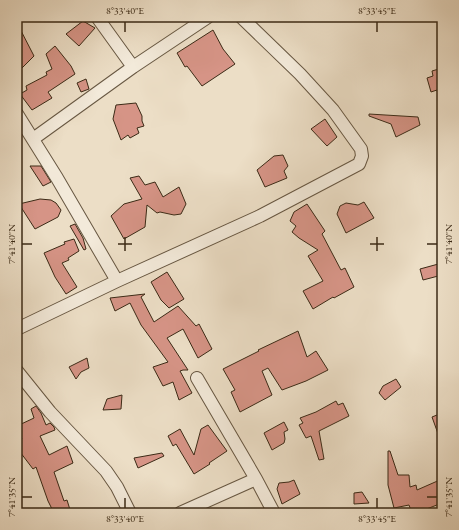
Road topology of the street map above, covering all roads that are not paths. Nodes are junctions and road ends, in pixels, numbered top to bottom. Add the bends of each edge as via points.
1 (96, 17) edge
2 (208, 17) edge
3 (240, 17) edge
4 (133, 67) junction
5 (17, 114) edge
6 (33, 139) junction
7 (117, 281) junction
8 (17, 329) edge
9 (17, 371) edge
10 (197, 378) dead end
11 (256, 479) junction
12 (130, 513) edge
13 (180, 513) edge
14 (274, 513) edge

1 - 4 street
2 - 4 street
3 - 7 street via 300,74 333,110 361,149 361,160 359,164 260,216
4 - 6 street
5 - 6 street
6 - 7 street
7 - 8 street
9 - 12 street via 50,412 106,471
10 - 11 street
11 - 13 street
11 - 14 street

